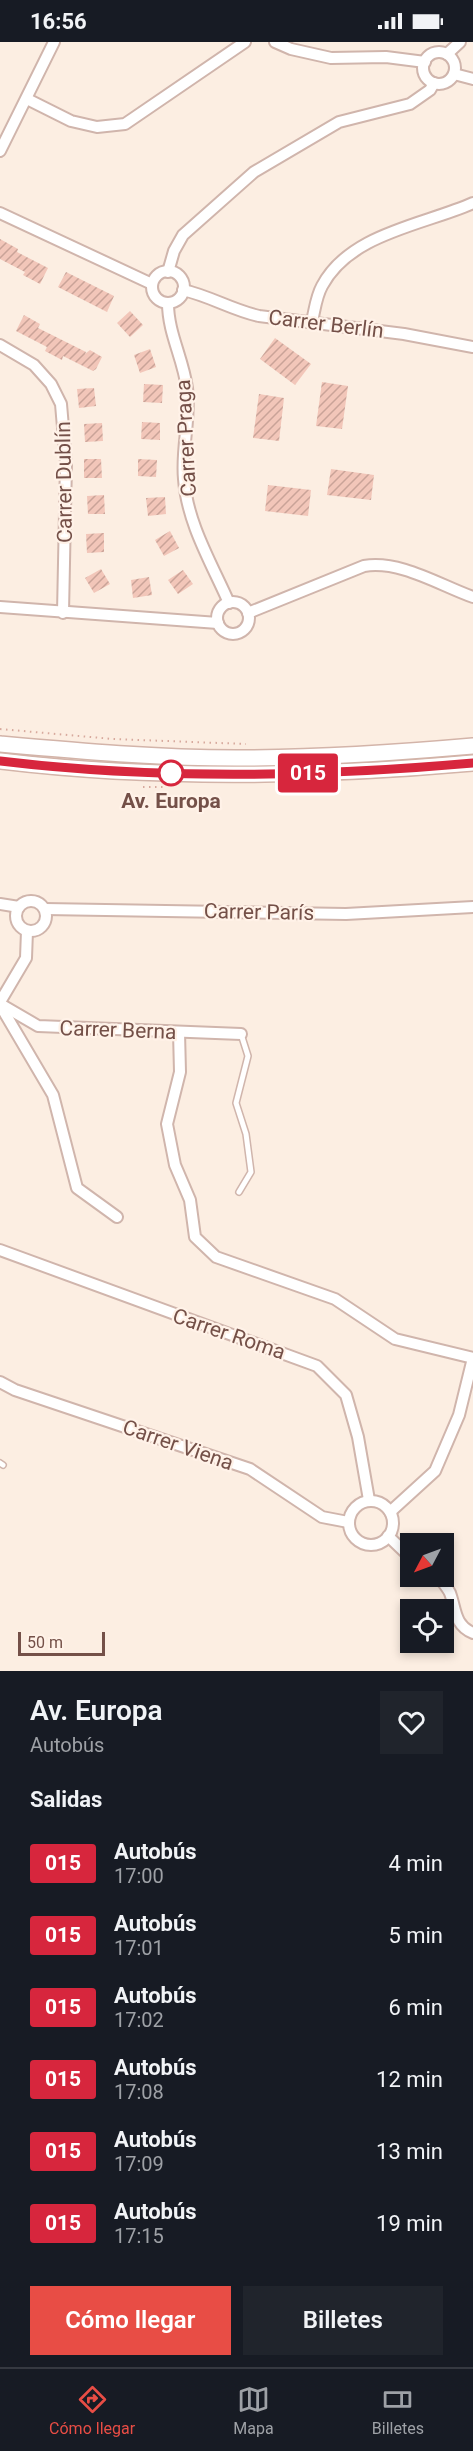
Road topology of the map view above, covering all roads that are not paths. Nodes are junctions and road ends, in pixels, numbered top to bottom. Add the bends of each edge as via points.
1 (54, 42) edge
2 (245, 42) edge
3 (274, 42) edge
4 (459, 42) edge
5 (447, 54) junction
6 (425, 62) junction
7 (454, 74) junction
8 (473, 79) edge
9 (434, 83) junction
10 (27, 99) junction
11 (0, 152) edge
12 (473, 203) edge
13 (0, 210) edge
14 (168, 272) junction
15 (152, 284) junction
16 (183, 290) junction
17 (168, 303) junction
18 (312, 321) junction
19 (0, 345) edge
20 (473, 347) edge
21 (473, 597) edge
22 (229, 603) junction
23 (0, 606) edge
24 (63, 613) junction
25 (248, 613) junction
26 (218, 623) junction
27 (0, 744) edge
28 (473, 746) edge
29 (324, 756) junction
30 (0, 760) edge
31 (473, 763) edge
32 (325, 773) junction
33 (0, 904) edge
34 (19, 907) junction
35 (473, 907) edge
36 (45, 909) junction
37 (27, 931) junction
38 (0, 1004) edge
39 (179, 1032) junction
40 (241, 1034) joint
41 (239, 1192) dead end
42 (117, 1217) dead end
43 (0, 1250) edge
44 (473, 1358) edge
45 (0, 1383) edge
46 (369, 1500) junction
47 (390, 1512) junction
48 (348, 1522) junction
49 (388, 1536) junction
50 (400, 1547) edge
51 (447, 1587) edge
52 (473, 1633) edge

1 - 10 street
2 - 10 street via 125,124 112,127 71,121
3 - 6 street via 331,58 386,57
4 - 5 street
5 - 6 street via 434,52
5 - 7 street via 455,64
6 - 9 street via 425,74
7 - 8 street
7 - 9 street via 448,82
9 - 14 street via 410,104 339,122 254,172 183,235
10 - 11 street
12 - 18 street via 384,234 357,251 322,286
13 - 15 street
14 - 15 street via 159,274
14 - 16 street via 178,276
15 - 17 street via 155,297
16 - 17 street via 179,298
16 - 18 street, Carrer Berlín via 248,314
17 - 22 street, Carrer Praga via 169,327 187,388 185,489 199,536
18 - 20 street, Carrer Berlín
19 - 24 street, Carrer Dublín via 34,365 62,404 66,464
21 - 25 street via 396,567 376,564
22 - 25 street via 240,604
22 - 26 street via 219,613
23 - 24 street
24 - 26 street
25 - 26 street via 247,627 239,633 224,632
27 - 29 main road via 145,756
28 - 29 main road
29 - 32 main road
30 - 32 main road via 145,772
31 - 32 main road
33 - 34 street
34 - 36 street via 32,901
34 - 37 street via 17,921
35 - 36 street, Carrer París via 346,914
36 - 37 street via 46,919 41,928
37 - 38 street via 26,958
38 - 39 street, Carrer Berna via 38,1026
38 - 42 street via 53,1095 77,1188
39 - 40 street, Carrer Berna
39 - 44 street via 180,1072 167,1124 175,1165 190,1200 195,1237 216,1257 335,1299 396,1339
40 - 41 lane via 248,1056 236,1103 246,1134 250,1172
43 - 46 street, Carrer Roma via 317,1365 346,1395
44 - 47 street via 459,1415 435,1471
45 - 48 street, Carrer Viena via 250,1469 322,1517
46 - 47 street via 386,1506
46 - 48 street via 354,1508
47 - 49 street via 393,1522
48 - 49 street via 353,1537 363,1544 378,1544
49 - 50 street
51 - 52 street via 460,1625

